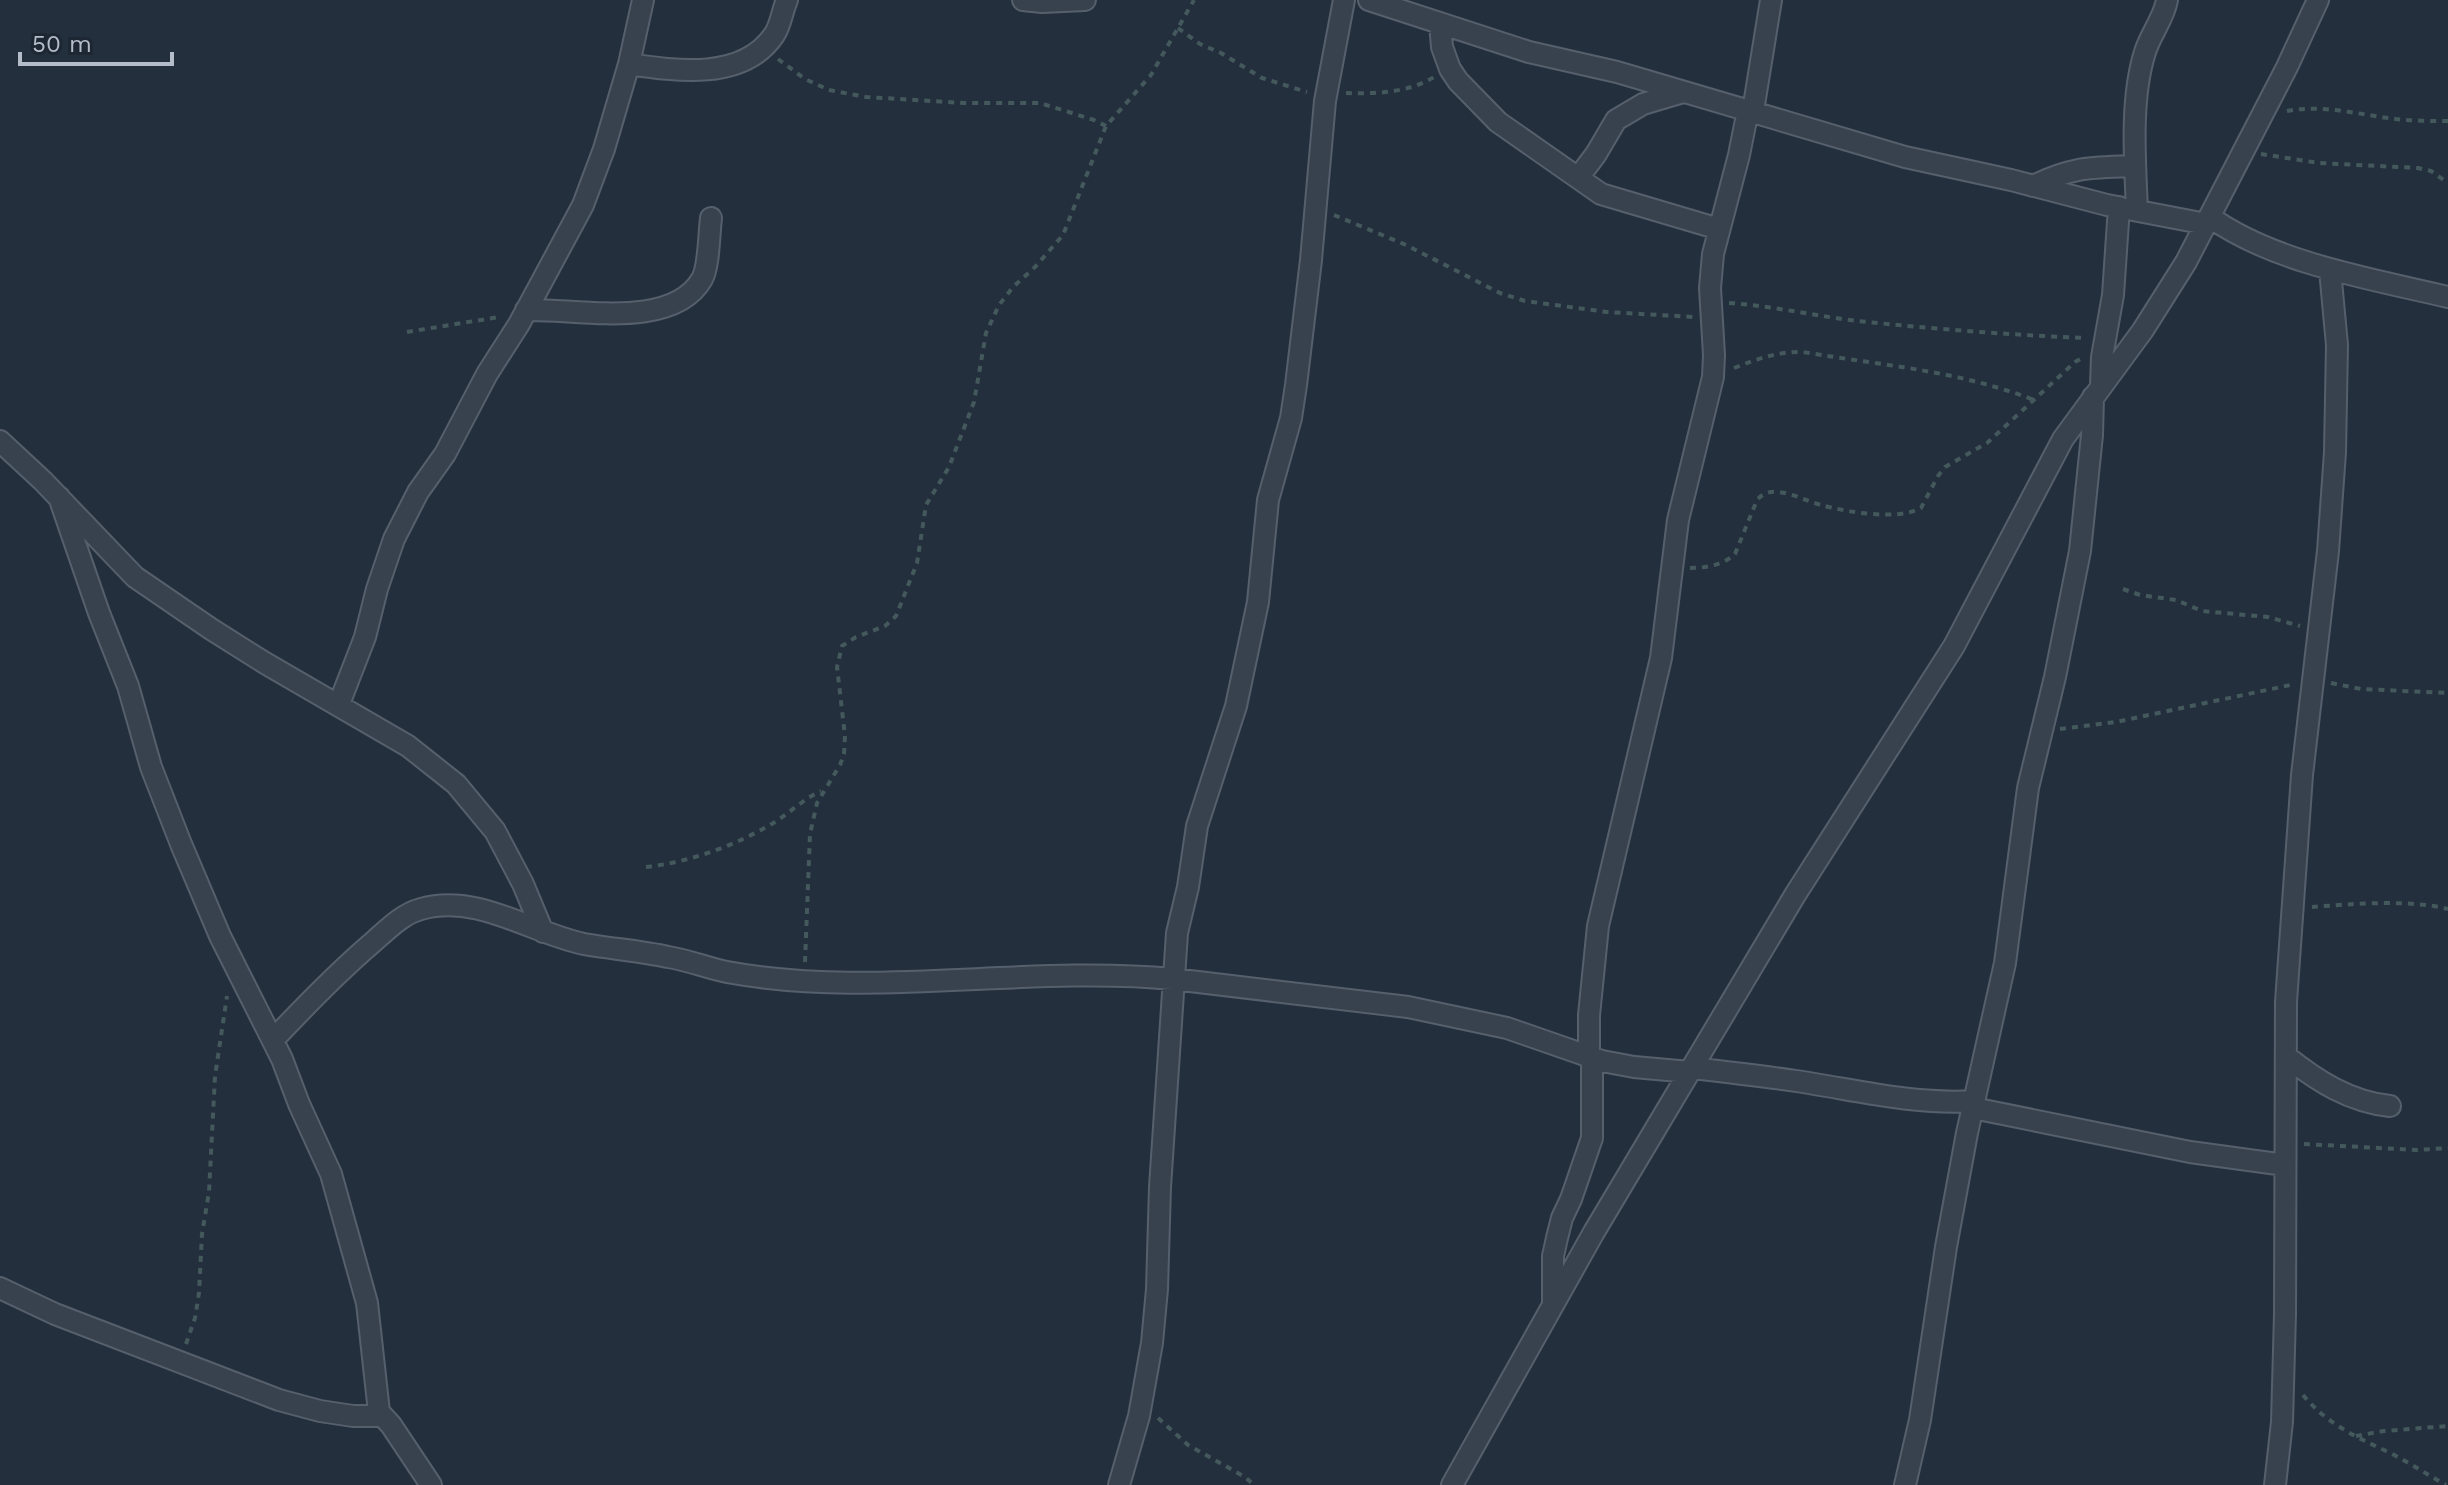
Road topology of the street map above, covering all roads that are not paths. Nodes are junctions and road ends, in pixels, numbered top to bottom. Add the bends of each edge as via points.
1 (643, 0) edge
2 (787, 0) edge
3 (1023, 0) edge
4 (1085, 0) edge
5 (1344, 0) edge
6 (1369, 0) edge
7 (1771, 0) edge
8 (2167, 0) edge
9 (2318, 0) edge
10 (1440, 24) junction
11 (629, 64) junction
12 (1682, 92) junction
13 (1751, 111) junction
14 (2135, 166) junction
15 (1578, 178) junction
16 (2033, 186) junction
17 (2128, 209) junction
18 (711, 218) dead end
19 (2208, 221) junction
20 (1719, 229) junction
21 (2330, 270) junction
22 (2448, 297) edge
23 (525, 312) junction
24 (2097, 391) junction
25 (0, 441) edge
26 (59, 497) junction
27 (339, 704) junction
28 (543, 932) junction
29 (1173, 979) junction
30 (273, 1040) junction
31 (1590, 1056) junction
32 (2286, 1056) junction
33 (1691, 1070) junction
34 (1973, 1104) junction
35 (2390, 1106) dead end
36 (2285, 1155) junction
37 (0, 1288) edge
38 (1553, 1305) junction
39 (382, 1416) junction
40 (431, 1485) edge
41 (1119, 1485) edge
42 (1452, 1485) edge
43 (1905, 1485) edge
44 (2275, 1485) edge

1 - 11 street
2 - 11 street via 775,34 741,62 686,70
3 - 4 street
5 - 29 street via 1327,94 1291,418 1268,500 1258,602 1236,706 1197,826
6 - 10 street
7 - 13 street
8 - 14 street via 2140,74
9 - 19 street
10 - 12 street
10 - 15 street via 1442,47 1458,81 1498,122
11 - 23 street via 583,205
12 - 13 street
12 - 15 street via 1643,104 1616,120
13 - 16 street via 1905,157
13 - 20 street
14 - 16 street via 2079,168
14 - 17 street
15 - 20 street via 1601,194
16 - 17 street
17 - 19 street
17 - 24 street
18 - 23 street via 704,277 679,301 609,314
19 - 21 street
19 - 24 street via 2151,316
20 - 31 street via 1713,254 1713,377 1678,520 1661,658 1598,926
21 - 22 street
21 - 32 street via 2337,345 2335,452 2302,775
23 - 27 street via 394,539
24 - 33 street via 2063,439 1954,646
24 - 34 street via 2080,551 2026,800 2005,963
25 - 26 street
26 - 27 street via 135,577 224,638
26 - 30 street via 181,844
27 - 28 street via 408,746 456,784 495,831
28 - 29 street via 770,979
28 - 30 street via 483,909 422,908 398,920 353,959
29 - 31 street via 1408,1007 1507,1028
29 - 41 street via 1152,1343
30 - 39 street via 331,1174 351,1242 367,1303
31 - 33 street via 1634,1067
31 - 38 street via 1592,1138 1553,1256
32 - 35 street via 2344,1094
32 - 36 street
33 - 34 street
33 - 38 street
34 - 36 street via 2190,1152
34 - 43 street
36 - 44 street via 2282,1422
37 - 39 street via 279,1400 320,1411
38 - 42 street
39 - 40 street

